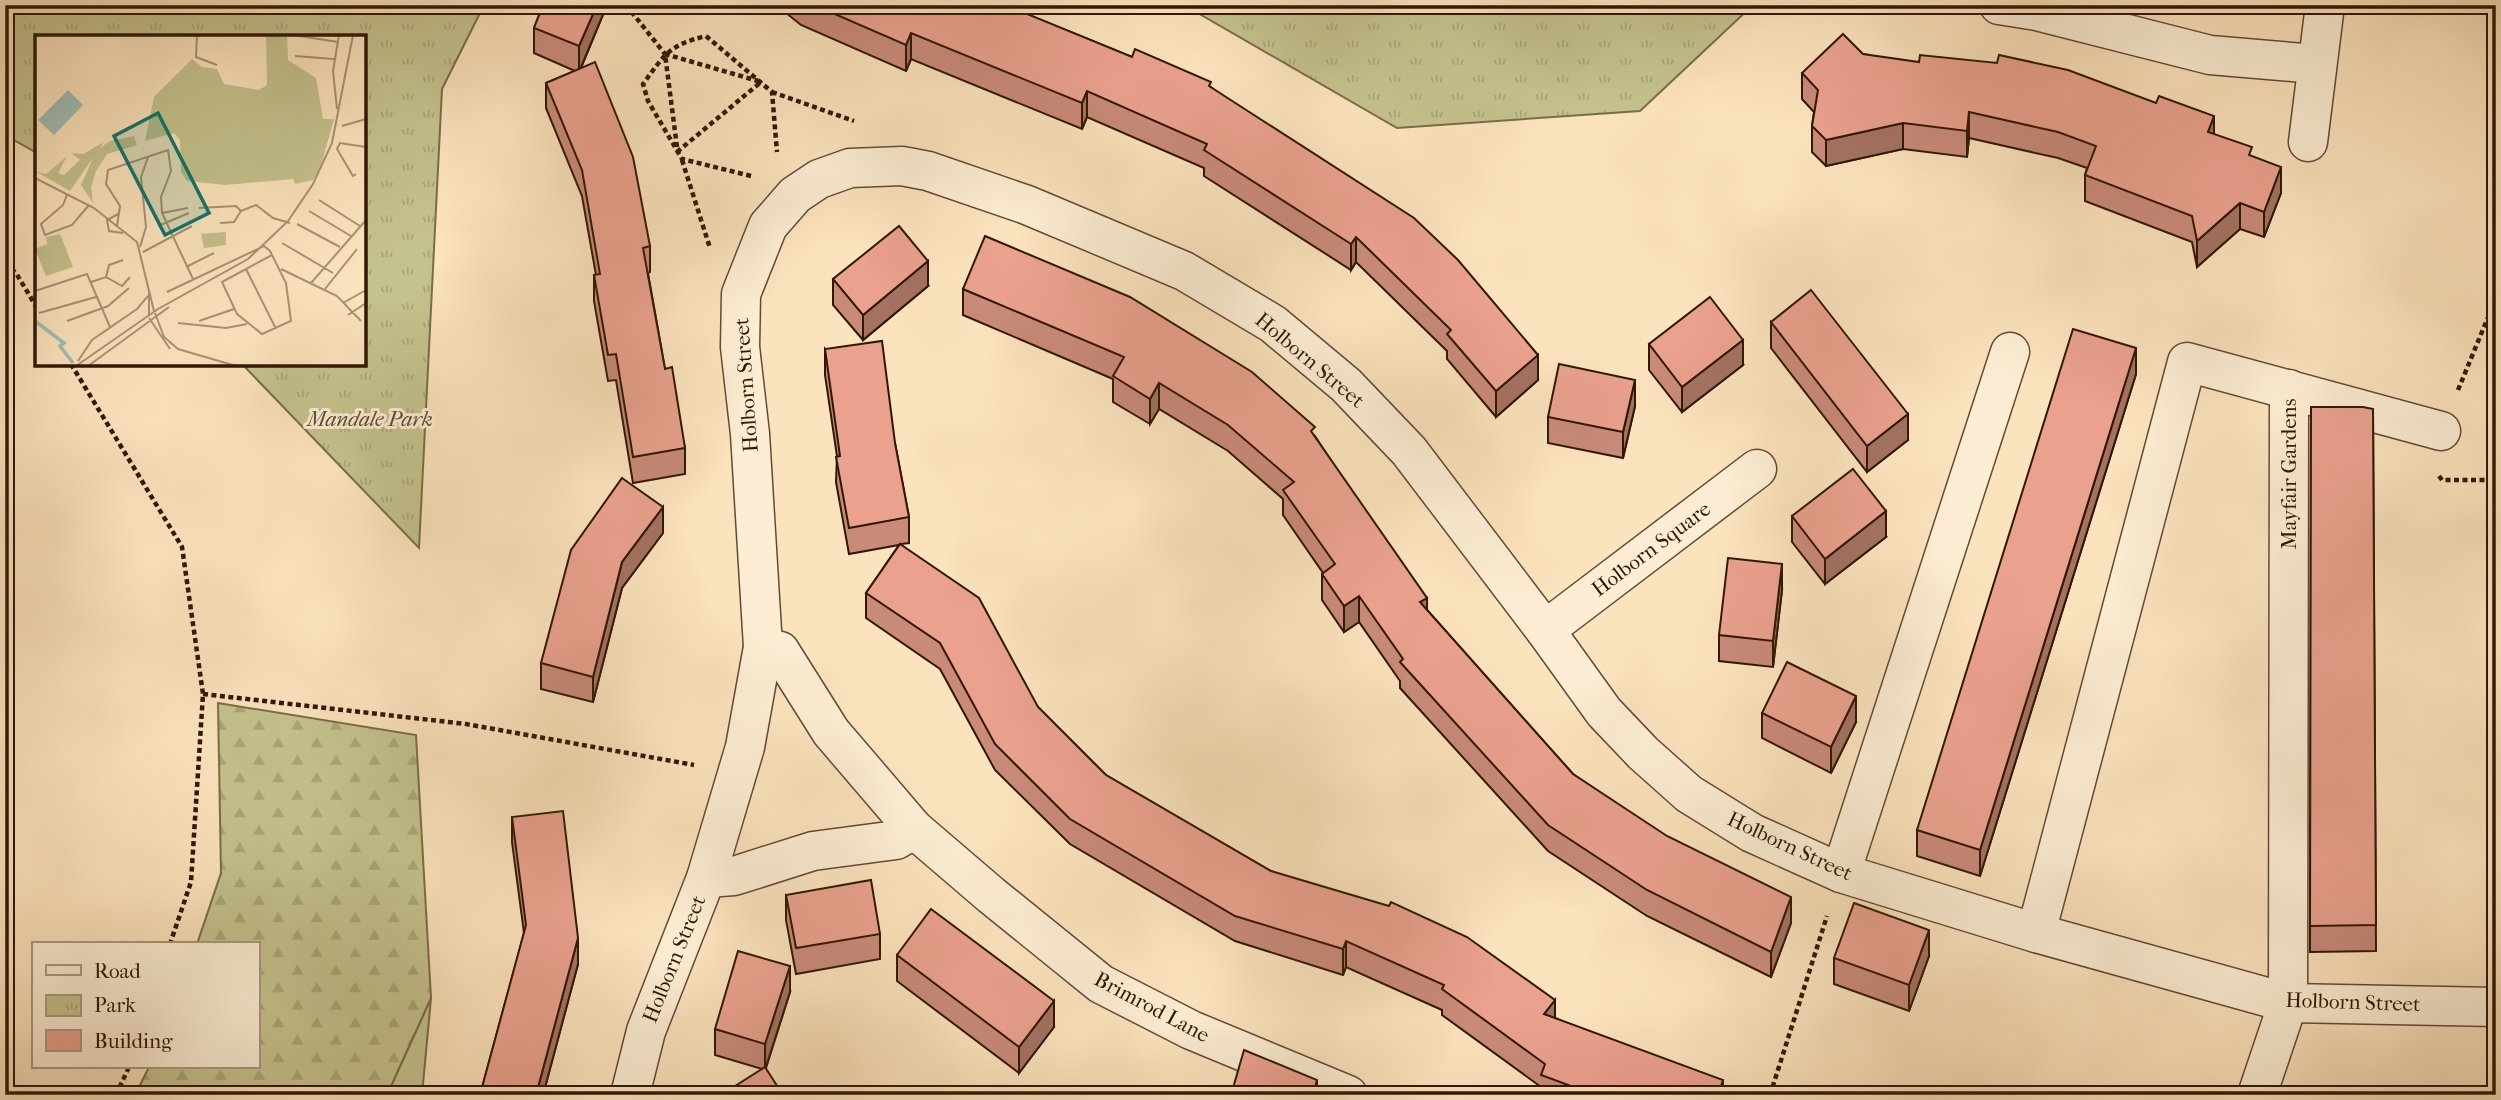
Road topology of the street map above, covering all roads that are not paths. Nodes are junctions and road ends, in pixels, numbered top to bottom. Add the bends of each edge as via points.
1 (1999, 5) edge
2 (2325, 5) edge
3 (2316, 64) junction
4 (2308, 142) dead end
5 (2010, 352) dead end
6 (2290, 389) junction
7 (2441, 431) road end
8 (1757, 469) dead end
9 (1545, 630) junction
10 (763, 647) junction
11 (914, 829) junction
12 (1841, 873) junction
13 (706, 878) junction
14 (2035, 933) junction
15 (2288, 1003) junction
16 (2496, 1007) edge
17 (631, 1095) edge
18 (1348, 1095) edge
19 (2257, 1095) edge

1 - 3 street via 2210,55
2 - 3 street
3 - 4 street
5 - 12 street
6 - 7 street
6 - 14 street, Mayfair Gardens via 2187,362
6 - 15 street, Mayfair Gardens
8 - 9 street, Holborn Square
9 - 10 street, Holborn Street via 1409,451 1346,385 1273,324 1195,278 1027,205 902,166 850,168 787,189 741,295 740,347
9 - 12 street, Holborn Street via 1604,712 1689,794 1752,833
10 - 11 street, Brimrod Lane via 780,651 831,732
10 - 13 street, Holborn Street via 745,747
11 - 13 street via 896,841 813,851 734,876
11 - 18 street, Brimrod Lane via 1101,984 1191,1030
12 - 14 street, Holborn Street
13 - 17 street, Holborn Street via 646,1031
14 - 15 street, Holborn Street
15 - 16 street, Holborn Street
15 - 19 street, Mayfair Gardens

